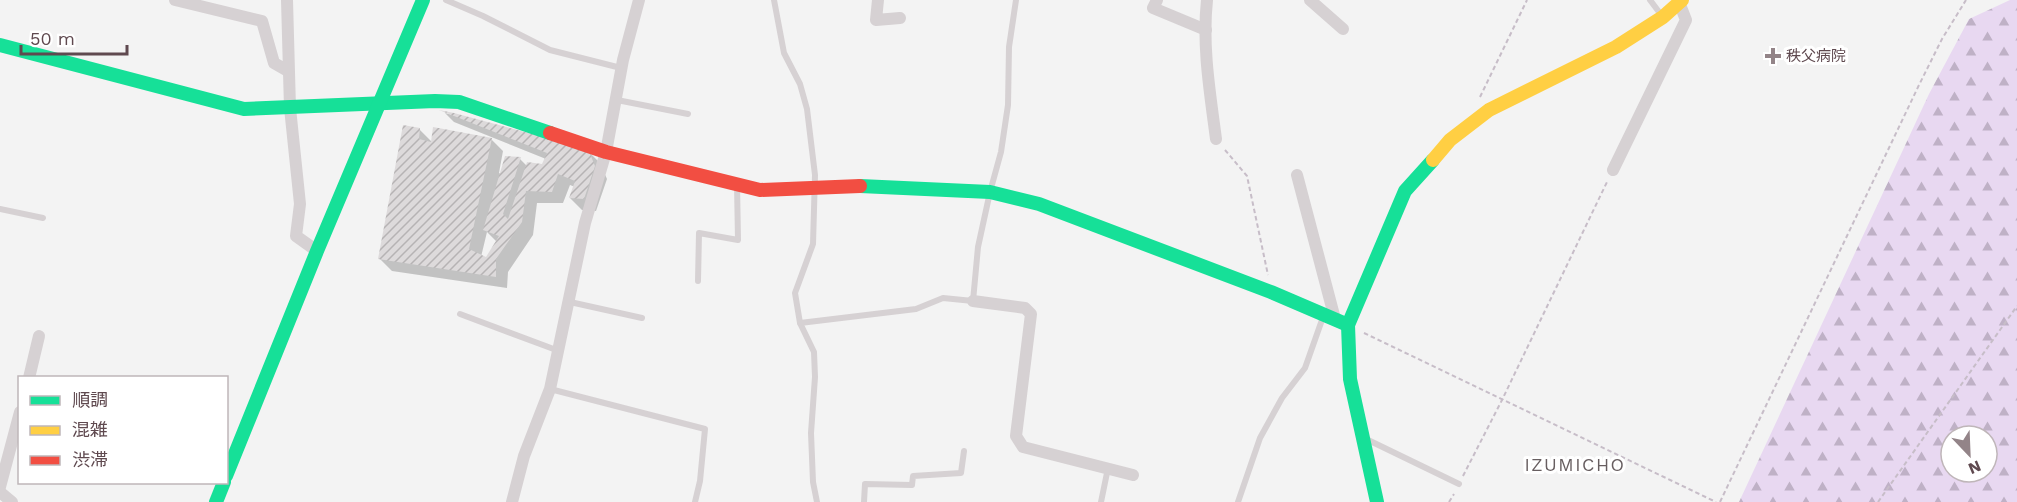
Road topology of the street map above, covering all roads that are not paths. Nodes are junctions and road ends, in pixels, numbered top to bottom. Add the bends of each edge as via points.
1 (175, 0) edge
2 (287, 0) edge
3 (423, 0) edge
4 (446, 0) edge
5 (639, 0) edge
6 (774, 0) edge
7 (878, 0) edge
8 (1016, 0) edge
9 (1156, 0) edge
10 (1207, 0) edge
11 (1310, 0) edge
12 (1650, 0) edge
13 (1681, 1) edge
14 (1663, 17) junction
15 (900, 18) dead end
16 (1343, 29) dead end
17 (1206, 30) junction
18 (0, 45) edge
19 (622, 68) junction
20 (288, 71) junction
21 (617, 100) junction
22 (380, 103) junction
23 (290, 108) junction
24 (688, 114) dead end
25 (1216, 139) road end
26 (606, 152) junction
27 (1613, 170) road end
28 (1297, 175) dead end
29 (737, 184) junction
30 (815, 188) junction
31 (990, 192) junction
32 (0, 208) edge
33 (43, 218) dead end
34 (317, 250) junction
35 (698, 281) dead end
36 (973, 301) junction
37 (570, 302) junction
38 (460, 314) dead end
39 (642, 318) dead end
40 (1336, 319) junction
41 (800, 323) junction
42 (39, 336) dead end
43 (560, 351) junction
44 (29, 376) edge
45 (550, 389) junction
46 (18, 420) edge
47 (1363, 437) junction
48 (963, 451) dead end
49 (1108, 468) junction
50 (228, 471) edge
51 (1133, 475) dead end
52 (224, 484) edge
53 (1459, 484) road end
54 (0, 487) edge
55 (0, 492) edge
56 (12, 502) edge
57 (216, 502) edge
58 (512, 502) edge
59 (695, 502) edge
60 (817, 502) edge
61 (864, 502) edge
62 (1101, 502) edge
63 (1238, 502) edge
64 (1377, 502) edge

1 - 20 street via 262,21 274,63
2 - 20 street
3 - 22 street
4 - 19 lane via 550,50
5 - 19 street
6 - 30 lane via 783,53 800,84 807,109
7 - 15 street via 876,20
8 - 31 lane via 1006,117
9 - 17 street via 1153,8
10 - 17 street
11 - 16 street
12 - 14 lane
13 - 14 street
13 - 27 street via 1686,20
14 - 40 street via 1616,47 1489,110 1450,140 1405,191
17 - 25 street
18 - 23 street via 244,109
19 - 21 street
20 - 23 street
21 - 24 lane
21 - 26 street
22 - 23 street
22 - 26 street via 459,102
22 - 34 street
23 - 34 street via 300,204 296,236
26 - 29 street
26 - 37 street via 585,224
28 - 40 street
29 - 30 street via 760,190
29 - 35 lane via 738,240 699,233
30 - 31 street via 873,185
30 - 41 lane via 813,244 795,293
31 - 36 lane via 978,247
31 - 40 street via 1039,204
32 - 33 lane
34 - 50 street
36 - 41 lane via 943,298 916,309
36 - 49 street via 1025,308 1032,314 1016,436 1023,447
37 - 39 lane
37 - 43 street
38 - 43 lane
40 - 47 street
40 - 63 lane via 1281,398 1260,438
41 - 60 lane via 814,352 811,433
42 - 44 street
43 - 45 street
45 - 58 street via 524,456
45 - 59 lane via 705,429
46 - 54 street
47 - 53 lane
47 - 64 street
48 - 61 lane via 961,473 913,476 912,485 865,484
49 - 51 street
49 - 62 lane
52 - 57 street
55 - 56 street

